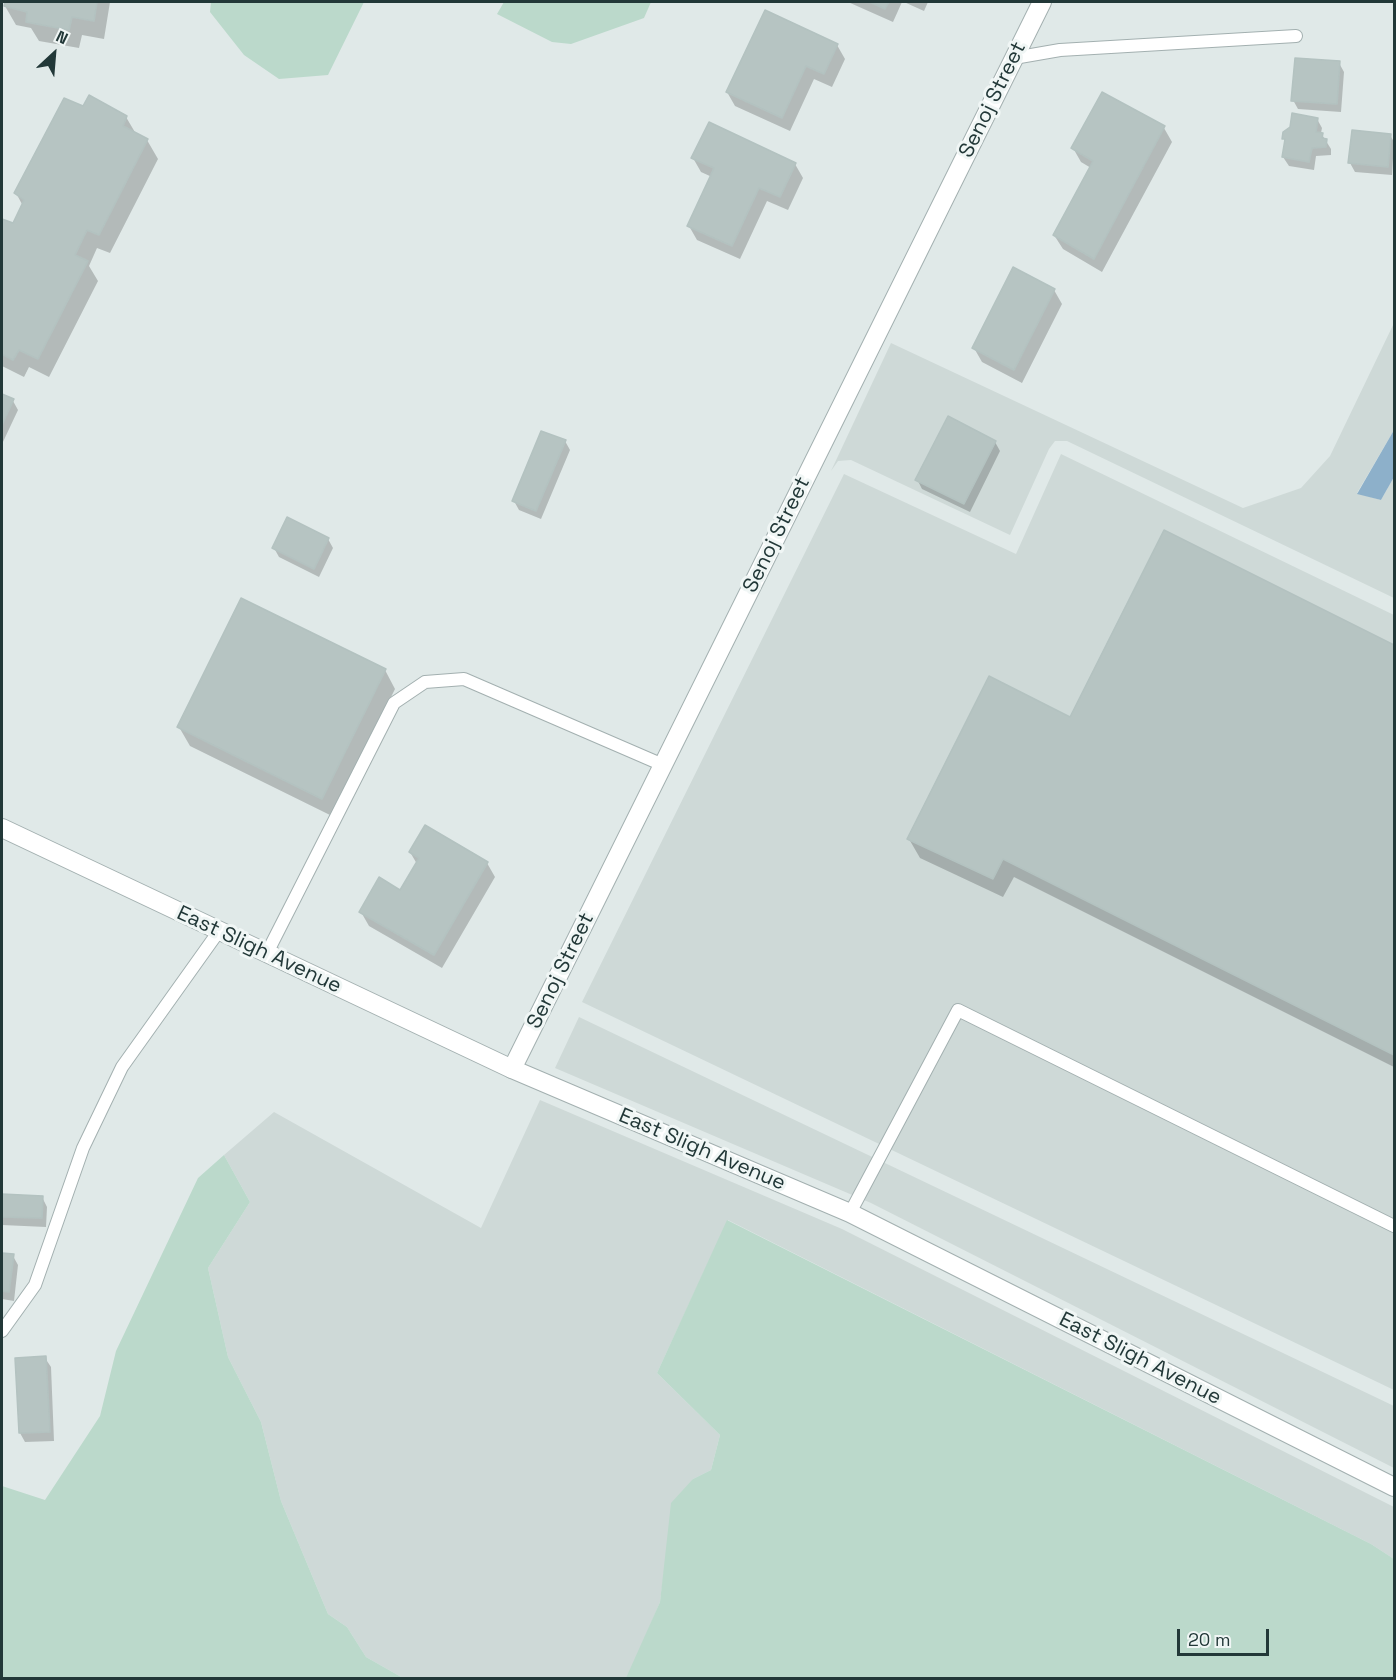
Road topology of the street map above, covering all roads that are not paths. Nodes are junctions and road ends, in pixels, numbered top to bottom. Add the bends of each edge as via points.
1 (1042, 2) edge
2 (1296, 36) dead end
3 (1014, 58) junction
4 (663, 765) junction
5 (2, 828) edge
6 (219, 931) junction
7 (267, 953) junction
8 (512, 1069) junction
9 (850, 1213) junction
10 (1395, 1226) edge
11 (2, 1331) edge
12 (1395, 1487) edge

1 - 3 street, Senoj Street
2 - 3 lane via 1060,50
3 - 4 street, Senoj Street
4 - 7 lane via 464,678 425,682 393,703
4 - 8 street, Senoj Street
5 - 6 street, East Sligh Avenue
6 - 7 street, East Sligh Avenue
6 - 11 lane via 122,1066 83,1148 35,1285
7 - 8 street, East Sligh Avenue
8 - 9 street, East Sligh Avenue
9 - 10 lane via 958,1010
9 - 12 street, East Sligh Avenue

